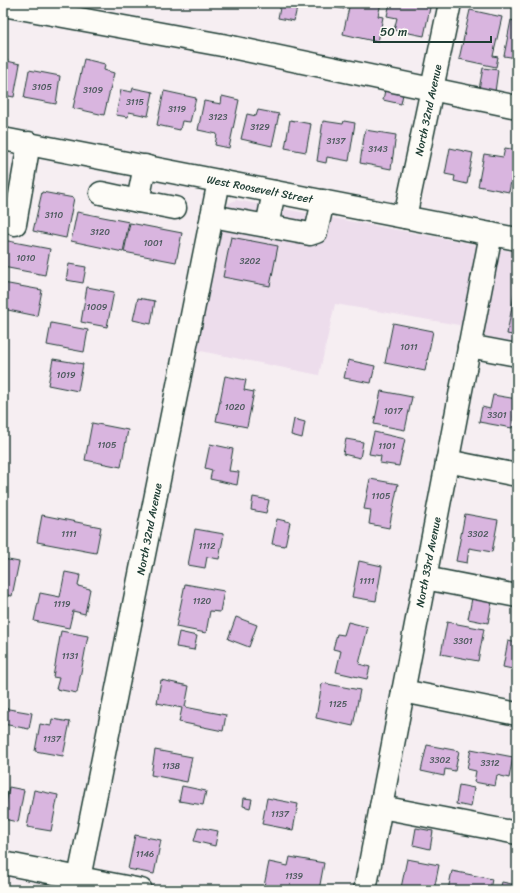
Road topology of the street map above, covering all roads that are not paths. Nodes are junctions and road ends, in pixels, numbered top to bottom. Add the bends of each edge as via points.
1 (450, 3) edge
2 (3, 5) edge
3 (432, 91) junction
4 (517, 107) edge
5 (3, 139) edge
6 (29, 144) junction
7 (144, 166) junction
8 (219, 181) junction
9 (274, 192) junction
10 (101, 193) dead end
11 (138, 201) junction
12 (323, 201) junction
13 (175, 208) dead end
14 (212, 216) junction
15 (405, 217) junction
16 (15, 224) dead end
17 (267, 226) junction
18 (491, 234) junction
19 (517, 239) edge
20 (469, 346) junction
21 (517, 355) edge
22 (447, 461) junction
23 (517, 475) edge
24 (425, 578) junction
25 (517, 596) edge
26 (403, 691) junction
27 (517, 714) edge
28 (381, 807) junction
29 (517, 833) edge
30 (3, 863) edge
31 (79, 878) junction
32 (141, 890) edge
33 (365, 890) edge

1 - 3 street, North 32nd Avenue
2 - 3 street via 222,45
3 - 4 street
3 - 15 street, North 32nd Avenue
5 - 6 street, West Roosevelt Street
6 - 7 street, West Roosevelt Street
6 - 16 street
7 - 8 street, West Roosevelt Street
7 - 11 street
8 - 9 street, West Roosevelt Street
8 - 14 street, North 32nd Avenue
9 - 12 street, West Roosevelt Street
9 - 17 street
10 - 11 street
11 - 13 street
12 - 15 street, West Roosevelt Street
12 - 17 street via 316,232 310,234
14 - 17 street
14 - 31 street, North 32nd Avenue
15 - 18 street, West Roosevelt Street
18 - 19 street, West Roosevelt Street
18 - 20 street, North 33rd Avenue
20 - 21 street
20 - 22 street, North 33rd Avenue
22 - 23 street
22 - 24 street, North 33rd Avenue
24 - 25 street
24 - 26 street, North 33rd Avenue
26 - 27 street
26 - 28 street, North 33rd Avenue
28 - 29 street
28 - 33 street, North 33rd Avenue
30 - 31 street
31 - 32 street

